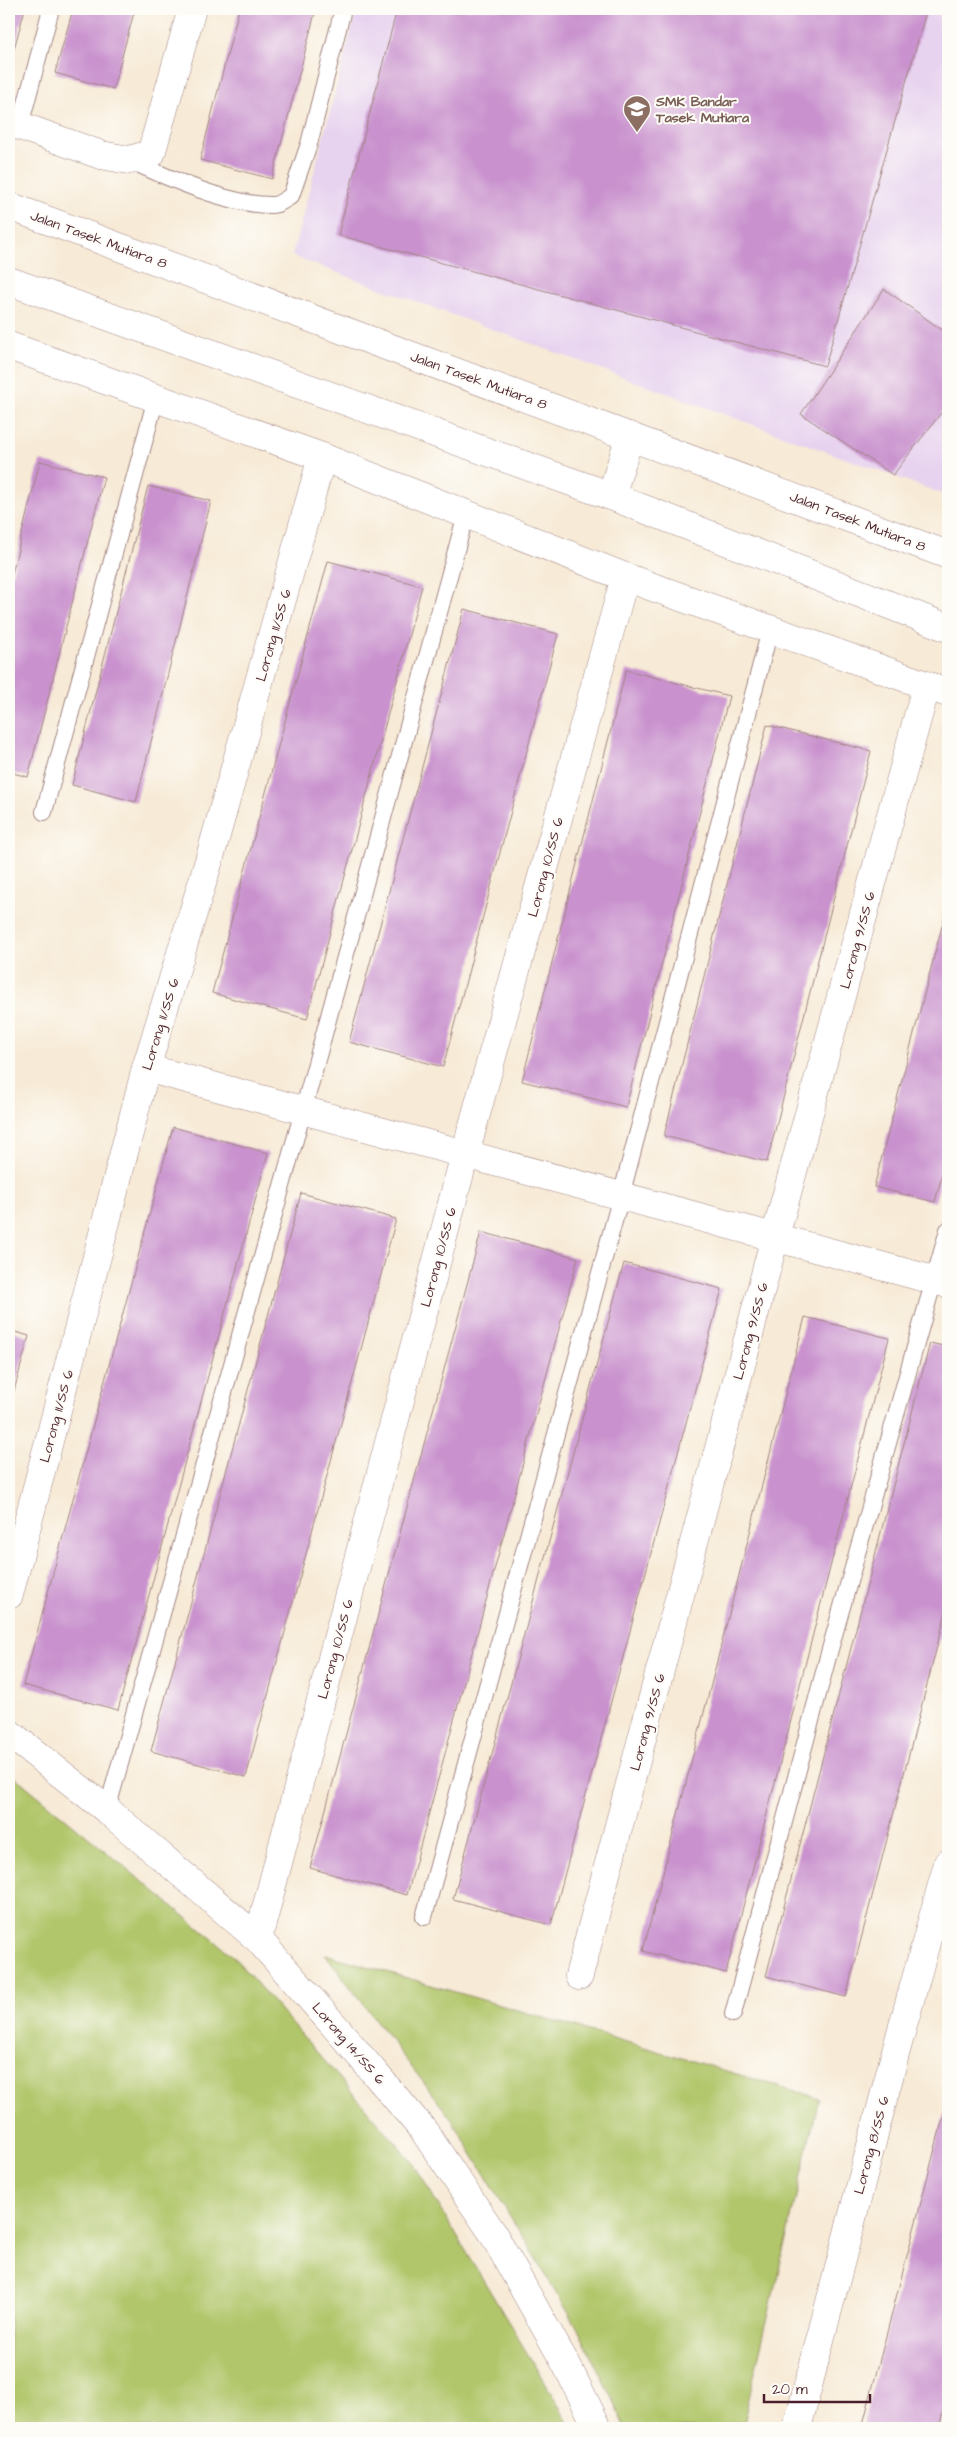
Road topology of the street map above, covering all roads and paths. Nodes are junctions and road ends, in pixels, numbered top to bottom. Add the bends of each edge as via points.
1 (52, 9) edge
2 (192, 9) edge
3 (343, 9) edge
4 (15, 124) edge
5 (129, 160) junction
6 (9, 206) edge
7 (9, 282) edge
8 (9, 346) edge
9 (156, 398) junction
10 (630, 436) junction
11 (322, 457) junction
12 (611, 496) junction
13 (466, 514) junction
14 (948, 555) edge
15 (625, 577) junction
16 (948, 628) edge
17 (770, 630) junction
18 (937, 690) edge
19 (44, 812) dead end
20 (146, 1068) junction
21 (303, 1111) junction
22 (465, 1154) junction
23 (621, 1196) junction
24 (948, 1230) edge
25 (775, 1238) junction
26 (941, 1282) edge
27 (9, 1595) edge
28 (9, 1733) edge
29 (107, 1810) junction
30 (948, 1863) edge
31 (424, 1917) dead end
32 (258, 1939) junction
33 (579, 1976) dead end
34 (733, 2014) dead end
35 (598, 2428) edge
36 (798, 2428) edge

1 - 4 lane
2 - 5 street via 151,154
3 - 5 lane via 309,144 292,196 273,206 235,200 164,176
4 - 5 street via 101,155
6 - 10 street, Jalan Tasek Mutiara 8
7 - 12 street
8 - 9 street
9 - 11 street
9 - 19 lane
10 - 12 street
10 - 14 street, Jalan Tasek Mutiara 8
11 - 13 street
11 - 20 street, Lorong 11/SS 6 via 210,857
12 - 16 street
13 - 15 street
13 - 21 lane
15 - 17 street
15 - 22 street, Lorong 10/SS 6
17 - 18 street
17 - 23 lane
18 - 25 street, Lorong 9/SS 6
20 - 21 street
20 - 27 street, Lorong 11/SS 6
21 - 22 street
21 - 29 lane
22 - 23 street
22 - 32 street, Lorong 10/SS 6
23 - 25 street
23 - 31 lane
24 - 26 lane
25 - 26 street
25 - 33 street, Lorong 9/SS 6
26 - 34 lane via 829,1653
28 - 29 street, Lorong 14/SS 6
29 - 32 street, Lorong 14/SS 6
30 - 36 street, Lorong 8/SS 6
32 - 35 street, Lorong 14/SS 6 via 424,2131 492,2232

